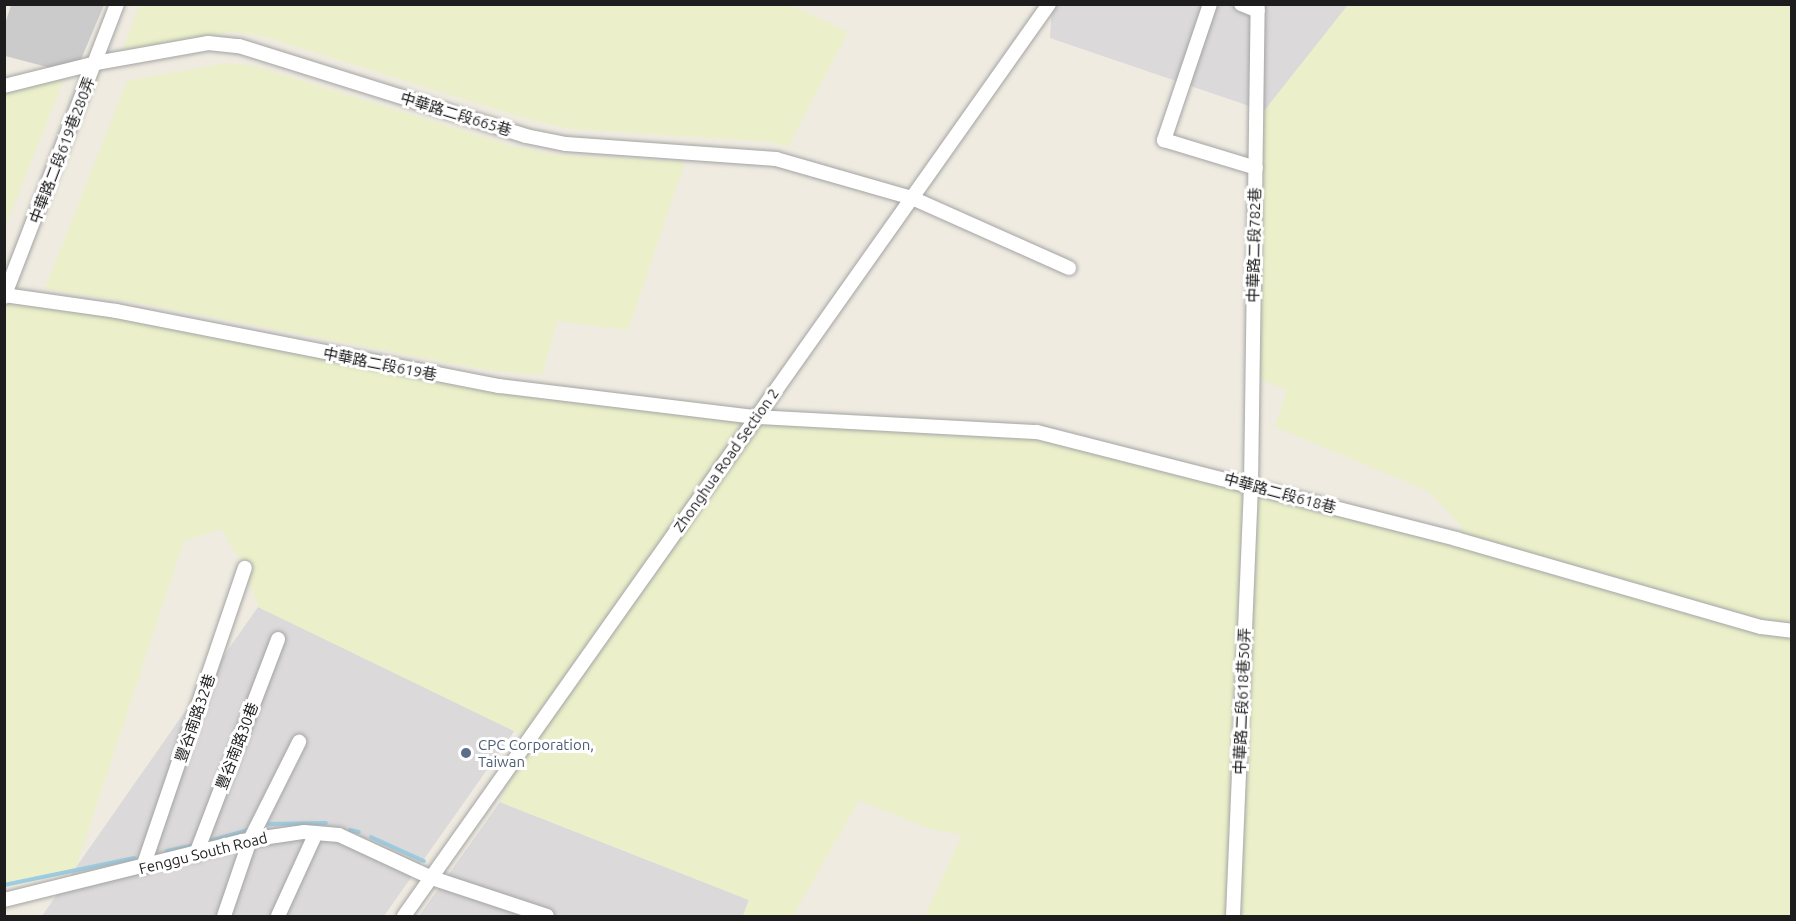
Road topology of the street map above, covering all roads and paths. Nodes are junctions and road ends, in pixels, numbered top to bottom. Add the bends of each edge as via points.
1 (117, 4) edge
2 (1048, 4) edge
3 (1210, 4) edge
4 (1241, 4) edge
5 (1258, 8) edge
6 (96, 63) junction
7 (4, 86) edge
8 (1256, 168) junction
9 (912, 198) junction
10 (1069, 268) dead end
11 (5, 296) edge
12 (757, 417) junction
13 (1251, 485) junction
14 (245, 568) dead end
15 (1791, 631) edge
16 (278, 639) dead end
17 (299, 742) dead end
18 (316, 833) junction
19 (250, 840) junction
20 (196, 854) junction
21 (142, 867) junction
22 (432, 878) junction
23 (4, 900) edge
24 (224, 916) edge
25 (278, 916) edge
26 (404, 916) edge
27 (547, 916) edge
28 (1233, 916) edge

1 - 6 street, 中華路二段619巷280弄
2 - 9 street, Zhonghua Road Section 2
3 - 8 street via 1164,140
4 - 5 street
5 - 8 street, 中華路二段782巷
6 - 7 street, 中華路二段665巷
6 - 9 street, 中華路二段665巷 via 208,43 239,46 526,136 566,144 776,159
6 - 11 street, 中華路二段619巷280弄
8 - 13 street, 中華路二段782巷
9 - 10 street, 中華路二段665巷
9 - 12 street, Zhonghua Road Section 2
11 - 12 street, 中華路二段619巷 via 116,311 499,386
12 - 13 street, 中華路二段618巷 via 1037,432
12 - 22 street, Zhonghua Road Section 2
13 - 15 street, 中華路二段618巷 via 1761,627
13 - 28 street, 中華路二段618巷50弄
14 - 21 street, 豐谷南路32巷
16 - 20 street, 豐谷南路30巷
17 - 19 street
18 - 19 street, Fenggu South Road
18 - 22 street, Fenggu South Road via 339,835
18 - 25 street
19 - 20 street, Fenggu South Road
19 - 24 street
20 - 21 street, Fenggu South Road
21 - 23 street, Fenggu South Road
22 - 26 street, Zhonghua Road Section 2
22 - 27 street, Fenggu South Road

